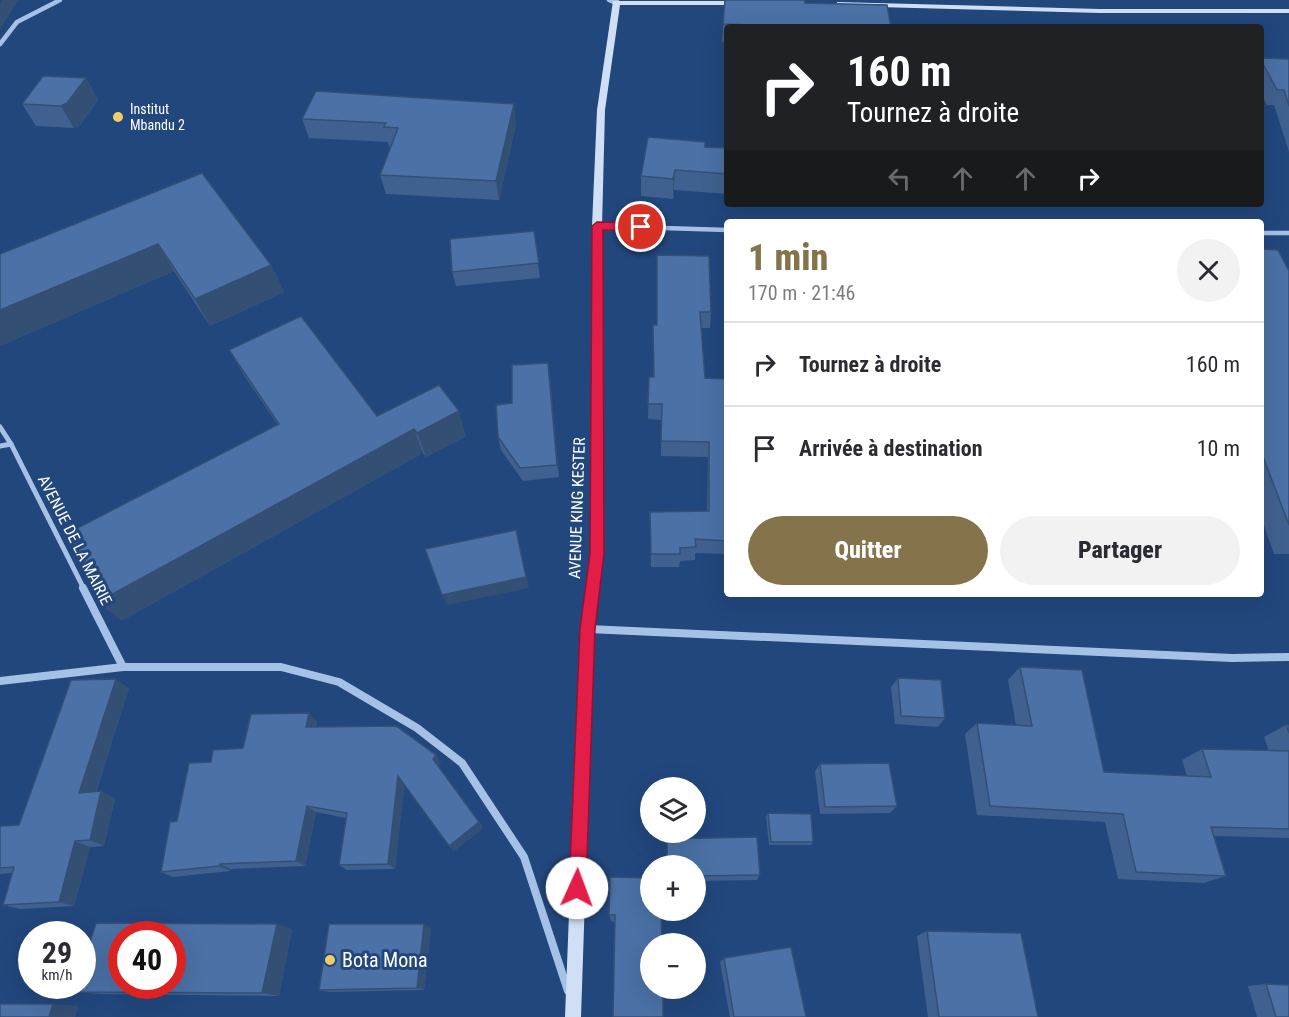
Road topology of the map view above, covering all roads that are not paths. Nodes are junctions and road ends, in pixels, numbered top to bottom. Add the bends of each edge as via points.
1 (60, 0) edge
2 (614, 1) edge
3 (747, 3) edge
4 (830, 4) edge
5 (1289, 10) edge
6 (0, 44) edge
7 (597, 226) junction
8 (724, 230) edge
9 (1264, 233) edge
10 (1289, 233) edge
11 (0, 427) edge
12 (11, 444) junction
13 (0, 446) edge
14 (587, 629) junction
15 (1289, 657) edge
16 (123, 667) junction
17 (0, 681) edge
18 (573, 1011) edge

1 - 6 street via 30,13 5,33
2 - 3 street
2 - 7 street, AVENUE KING KESTER via 601,110
4 - 5 street via 1100,11
7 - 8 street
7 - 14 street, AVENUE KING KESTER via 597,553
9 - 10 street
11 - 12 street, AVENUE DE LA MAIRIE
12 - 13 street
12 - 16 street, AVENUE DE LA MAIRIE
14 - 15 street via 1232,658
14 - 18 street, AVENUE KING KESTER
16 - 17 street
16 - 18 street via 281,667 339,682 417,728 462,763 524,857

